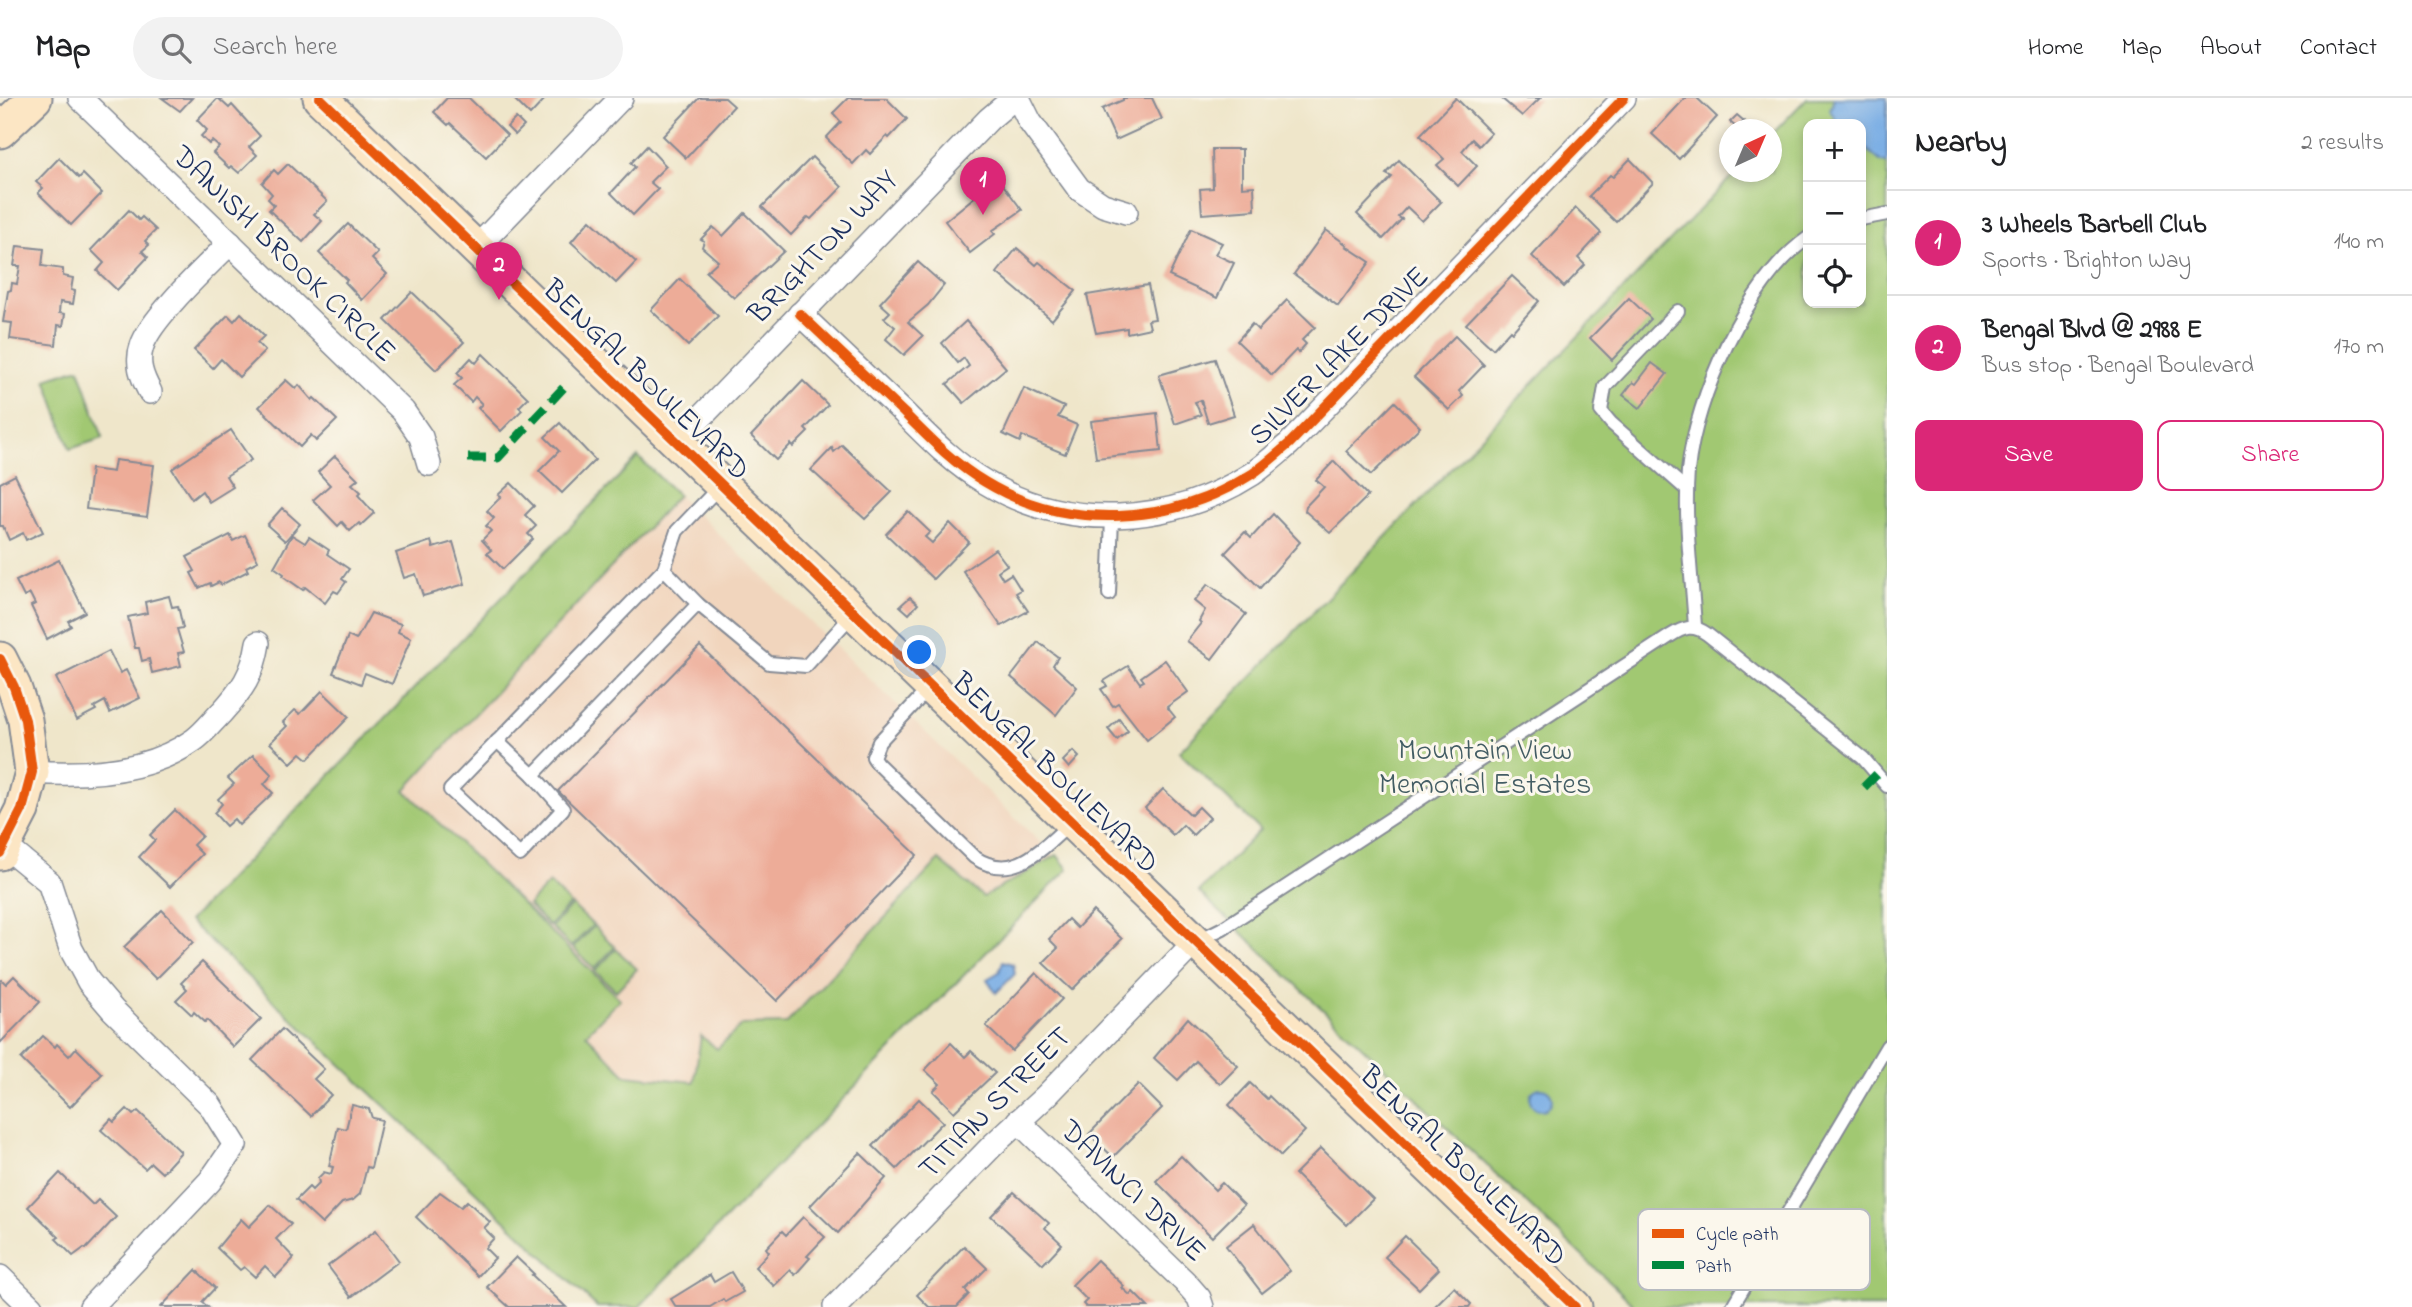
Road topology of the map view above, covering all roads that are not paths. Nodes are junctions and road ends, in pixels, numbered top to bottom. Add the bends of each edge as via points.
1 (35, 98) edge
2 (80, 98) edge
3 (320, 98) edge
4 (621, 98) edge
5 (1016, 98) edge
6 (1624, 98) edge
7 (0, 131) edge
8 (1126, 212) dead end
9 (1887, 214) edge
10 (1866, 218) edge
11 (1803, 242) edge
12 (230, 243) junction
13 (476, 248) junction
14 (1678, 311) dead end
15 (800, 314) junction
16 (150, 392) dead end
17 (678, 441) junction
18 (429, 464) dead end
19 (721, 484) junction
20 (1687, 490) junction
21 (1112, 518) junction
22 (664, 569) junction
23 (1109, 594) dead end
24 (698, 604) junction
25 (855, 612) junction
26 (1695, 627) junction
27 (258, 643) dead end
28 (0, 659) edge
29 (931, 686) junction
30 (497, 741) junction
31 (32, 772) junction
32 (533, 775) junction
33 (1887, 786) edge
34 (1073, 822) junction
35 (3, 849) edge
36 (1196, 941) junction
37 (1887, 1046) edge
38 (1018, 1121) junction
39 (1790, 1209) edge
40 (0, 1277) edge
41 (1742, 1290) edge
42 (31, 1307) edge
43 (91, 1307) edge
44 (835, 1307) edge
45 (1202, 1307) edge
46 (1576, 1307) edge
47 (1732, 1307) edge

1 - 7 main road
2 - 12 street, DANISH BROOK CIRCLE
3 - 13 main road, BENGAL BOULEVARD
4 - 13 street
5 - 8 street via 1079,189 1103,205
5 - 15 street, BRIGHTON WAY via 989,119
6 - 21 street, SILVER LAKE DRIVE via 1289,444 1252,473 1211,496 1164,512
9 - 10 lane
11 - 20 lane via 1772,272 1748,307 1713,377 1694,434
12 - 16 street via 155,323 141,346 140,373
12 - 18 street, DANISH BROOK CIRCLE via 402,411 421,436
13 - 17 main road, BENGAL BOULEVARD
14 - 20 lane via 1605,387 1601,411
15 - 17 street, BRIGHTON WAY
15 - 21 street, SILVER LAKE DRIVE via 947,455 985,483 1027,502
17 - 19 main road, BENGAL BOULEVARD
19 - 22 lane via 677,531
19 - 25 main road, BENGAL BOULEVARD
20 - 26 lane
21 - 23 lane
22 - 24 lane
22 - 30 lane
24 - 25 lane via 769,663 806,666
24 - 32 lane
25 - 29 main road, BENGAL BOULEVARD
26 - 33 lane via 1863,758
26 - 36 lane via 1679,631 1223,928
27 - 31 street via 254,667 240,692 197,739 175,752 127,767 62,774
28 - 31 main road via 25,720
29 - 34 main road, BENGAL BOULEVARD
29 - 34 lane via 879,742 873,757 974,857 991,867 1018,864
30 - 32 lane
30 - 32 lane via 450,790 520,855 563,809
31 - 35 main road via 22,810
34 - 36 main road, BENGAL BOULEVARD
35 - 43 street via 49,882 71,949 89,982 210,1105 235,1144 210,1181
36 - 38 street, TITIAN STREET
36 - 46 main road, BENGAL BOULEVARD
37 - 39 lane
38 - 44 street, TITIAN STREET
38 - 45 street, DAVINCI DRIVE via 1185,1282
40 - 42 street
41 - 47 lane

